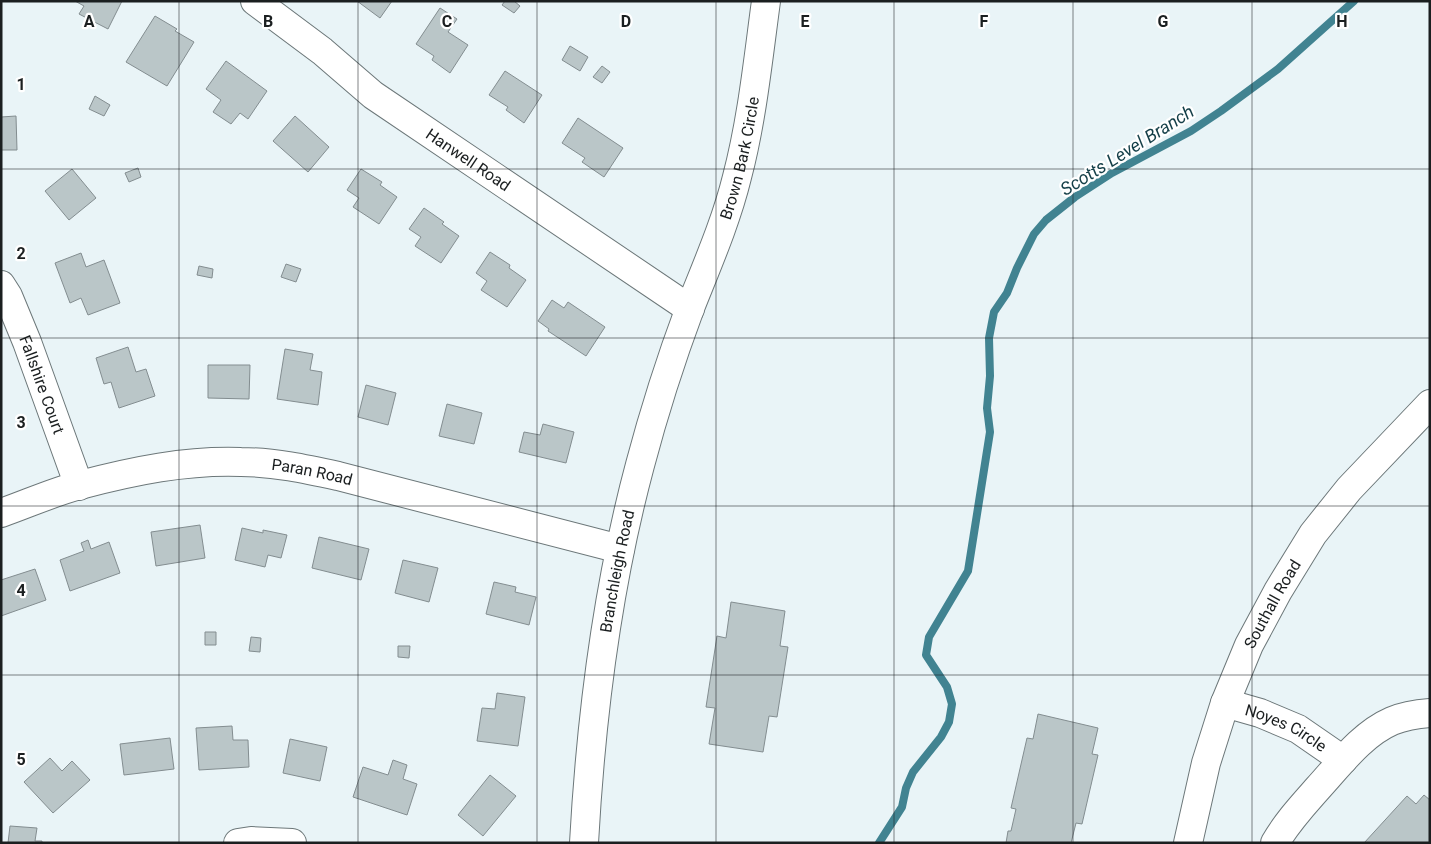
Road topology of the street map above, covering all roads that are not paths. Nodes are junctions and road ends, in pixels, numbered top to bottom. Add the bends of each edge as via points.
1 (255, 1) edge
2 (766, 1) edge
3 (1, 285) edge
4 (690, 309) junction
5 (1430, 404) edge
6 (79, 486) junction
7 (1, 513) edge
8 (620, 549) junction
9 (1225, 702) junction
10 (1430, 713) edge
11 (1343, 760) junction
12 (238, 843) edge
13 (292, 843) edge
14 (584, 843) edge
15 (1188, 843) edge
16 (1275, 843) edge

1 - 4 street, Hanwell Road via 322,51 373,95
2 - 4 street, Brown Bark Circle via 748,128 737,178
3 - 6 street, Fallshire Court via 28,342
4 - 8 street, Branchleigh Road via 658,400
5 - 9 street, Southall Road via 1349,489 1313,534 1257,630
6 - 7 street, Paran Road
6 - 8 street, Paran Road via 195,462 292,466
8 - 14 street, Branchleigh Road via 592,734
9 - 11 street, Noyes Circle via 1298,730
9 - 15 street, Southall Road via 1206,763
10 - 11 street, Noyes Circle via 1392,721 1368,736
11 - 16 street, Noyes Circle via 1290,820
12 - 13 street

